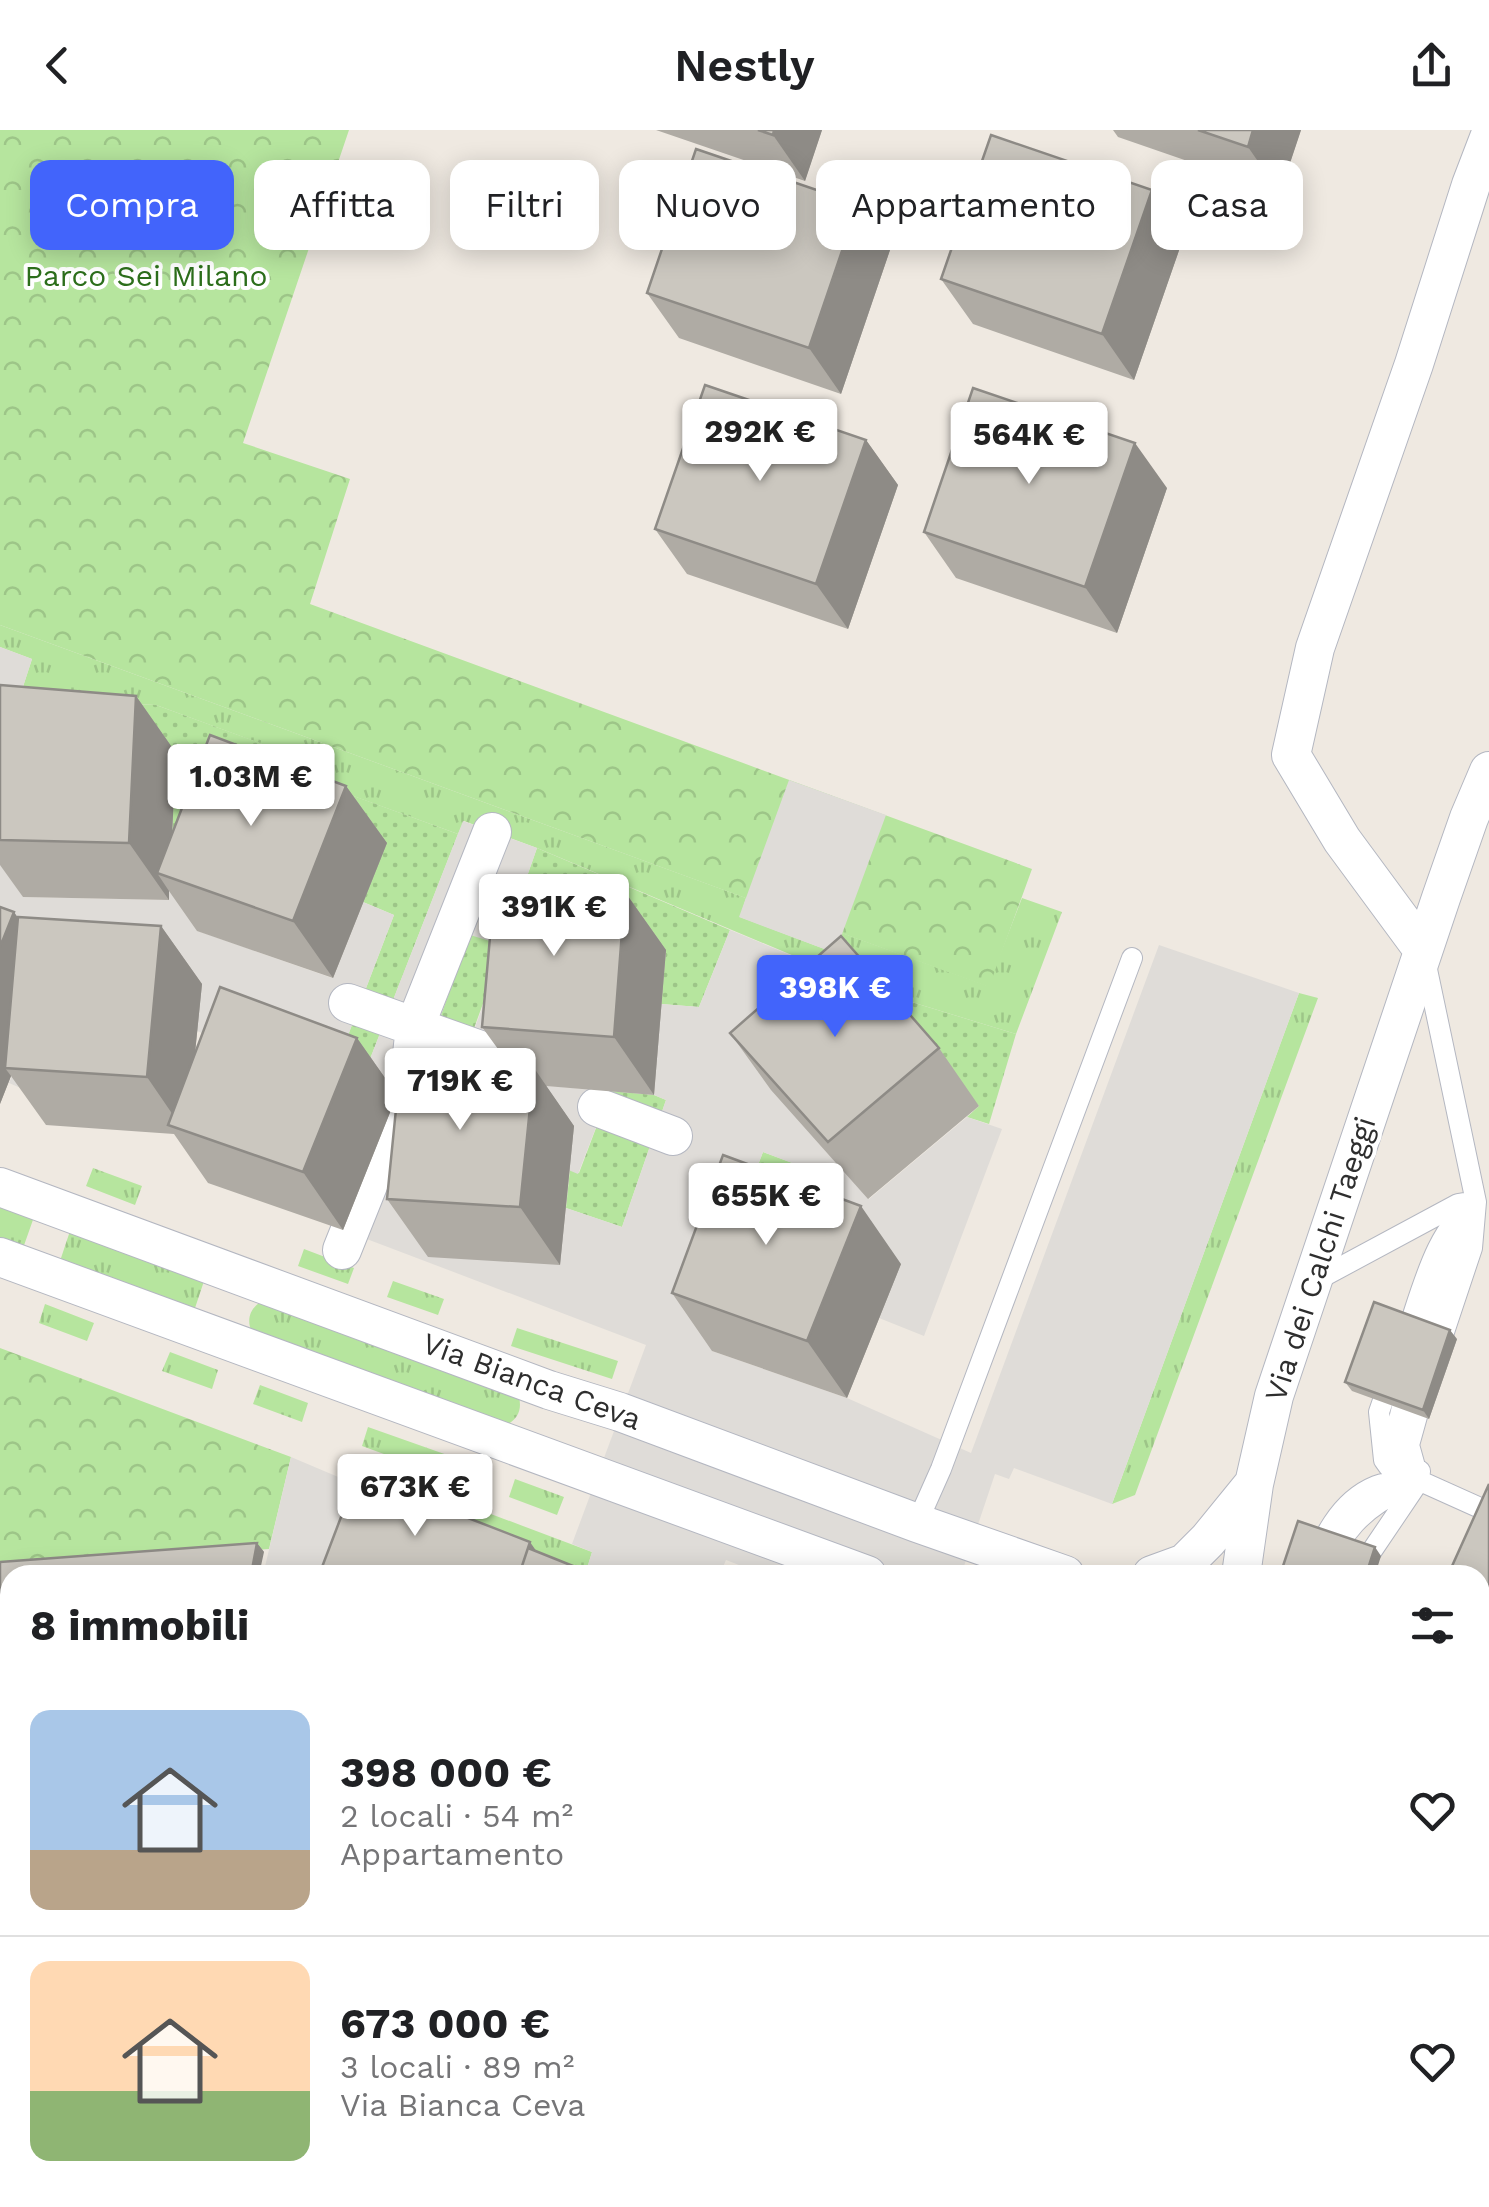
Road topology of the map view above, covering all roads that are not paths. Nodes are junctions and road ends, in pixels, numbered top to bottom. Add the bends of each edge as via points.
1 (1489, 138) edge
2 (1489, 771) edge
3 (492, 832) dead end
4 (1423, 950) junction
5 (1132, 958) dead end
6 (600, 1108) dead end
7 (665, 1133) dead end
8 (0, 1187) edge
9 (1476, 1202) junction
10 (342, 1250) dead end
11 (0, 1257) edge
12 (240, 1275) junction
13 (1310, 1284) junction
14 (218, 1336) junction
15 (549, 1390) junction
16 (526, 1450) junction
17 (1419, 1481) junction
18 (1254, 1484) junction
19 (1489, 1512) edge
20 (917, 1523) junction
21 (840, 1565) edge
22 (1036, 1565) edge
23 (1179, 1565) edge
24 (1242, 1565) edge
25 (1313, 1565) edge
26 (1328, 1565) edge
27 (1344, 1565) edge
28 (1365, 1565) edge

1 - 4 street via 1315,648 1291,756 1342,840
2 - 4 street, Via dei Calchi Taeggi
3 - 10 street via 413,1026 409,1083
4 - 9 lane
4 - 13 street, Via dei Calchi Taeggi
5 - 20 lane
6 - 7 street
8 - 12 street, Via Bianca Ceva
9 - 13 lane via 1458,1204
9 - 17 lane via 1472,1248 1409,1445
9 - 17 lane via 1398,1418 1402,1461
11 - 14 street
12 - 14 street
12 - 15 street, Via Bianca Ceva
13 - 18 street, Via dei Calchi Taeggi
14 - 16 street
15 - 16 street
15 - 20 street, Via Bianca Ceva
16 - 21 street
17 - 19 lane
17 - 25 lane via 1377,1485 1340,1512
17 - 26 lane via 1354,1523
17 - 27 lane via 1364,1530
17 - 28 lane
18 - 23 street
18 - 24 street, Via dei Calchi Taeggi
20 - 22 street, Via Bianca Ceva

